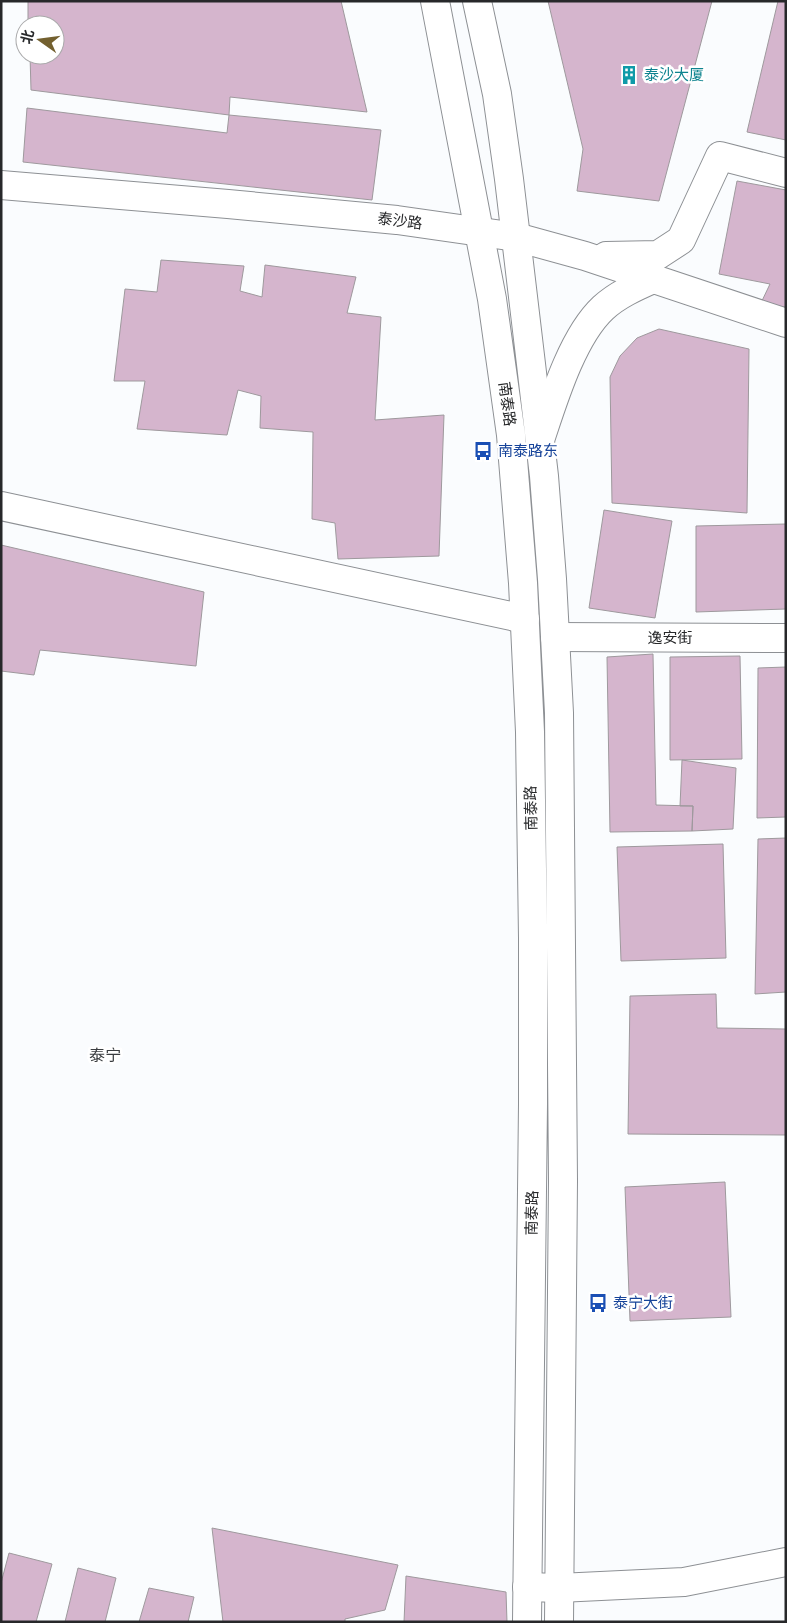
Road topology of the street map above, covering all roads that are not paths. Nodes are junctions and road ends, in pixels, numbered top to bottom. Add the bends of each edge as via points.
1 (435, 1) edge
2 (477, 1) edge
3 (786, 173) edge
4 (1, 185) edge
5 (479, 232) junction
6 (516, 237) junction
7 (585, 256) junction
8 (653, 279) junction
9 (786, 323) edge
10 (540, 440) junction
11 (1, 506) edge
12 (525, 619) junction
13 (555, 637) junction
14 (786, 638) edge
15 (786, 1562) edge
16 (527, 1587) junction
17 (558, 1588) junction
18 (527, 1622) edge
19 (558, 1622) edge

1 - 5 main road, 南泰路
2 - 6 main road, 南泰路 via 496,94
3 - 7 main road via 720,156 681,240 658,255
4 - 5 main road, 泰沙路 via 387,219
5 - 6 main road, 泰沙路
5 - 12 main road, 南泰路 via 511,435
6 - 7 main road, 泰沙路
6 - 10 main road, 南泰路
7 - 8 main road, 泰沙路
8 - 9 main road, 泰沙路
8 - 10 main road via 624,292 602,309 586,329 560,381
10 - 13 main road, 南泰路
11 - 12 main road
12 - 16 main road, 南泰路 via 533,948
13 - 14 main road, 逸安街
13 - 17 main road, 南泰路 via 560,713 563,1181
15 - 17 main road via 684,1582
16 - 17 main road
16 - 18 main road, 南泰路
17 - 19 main road, 南泰路

